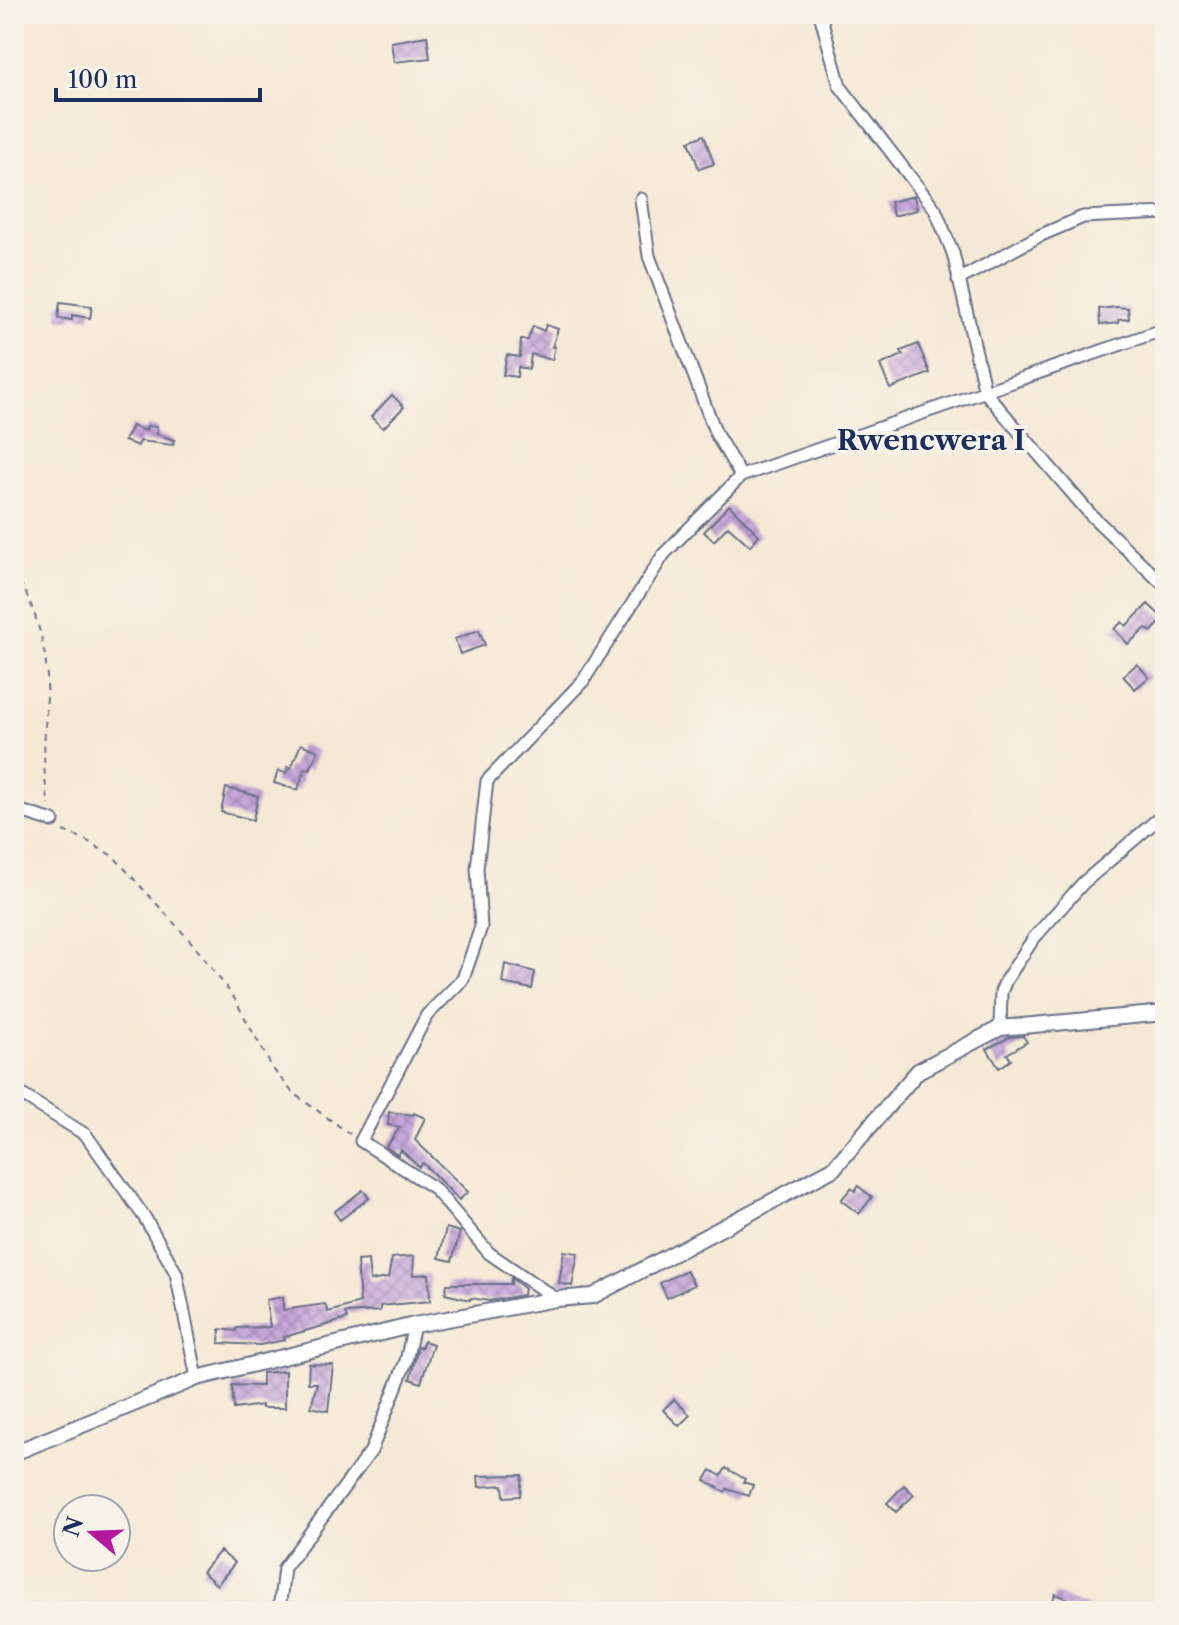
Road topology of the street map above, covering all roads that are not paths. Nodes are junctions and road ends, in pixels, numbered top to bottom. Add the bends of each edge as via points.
1 (820, 14) edge
2 (641, 199) dead end
3 (1165, 213) edge
4 (958, 280) junction
5 (1165, 329) edge
6 (985, 392) junction
7 (741, 476) junction
8 (1165, 586) edge
9 (14, 809) edge
10 (1165, 813) edge
11 (53, 821) road end
12 (1165, 1013) edge
13 (1000, 1028) junction
14 (14, 1090) edge
15 (556, 1299) junction
16 (414, 1325) junction
17 (197, 1378) junction
18 (14, 1453) edge
19 (279, 1611) edge

1 - 4 street via 840,86 935,209
2 - 7 street via 649,256 716,434
3 - 4 street via 1083,217
4 - 6 street
5 - 6 street
6 - 7 street
6 - 8 street via 1091,515
7 - 15 street via 664,554 583,681 487,781 477,868 481,927 463,979 427,1015 361,1141 434,1188 489,1253
9 - 11 street
10 - 13 street via 1083,883 1034,938 1001,992
12 - 13 street
13 - 15 street via 918,1071 833,1169 593,1296
14 - 17 street via 86,1135 145,1218 176,1273
15 - 16 street
16 - 17 street
16 - 19 street via 406,1361 371,1451 284,1568
17 - 18 street

